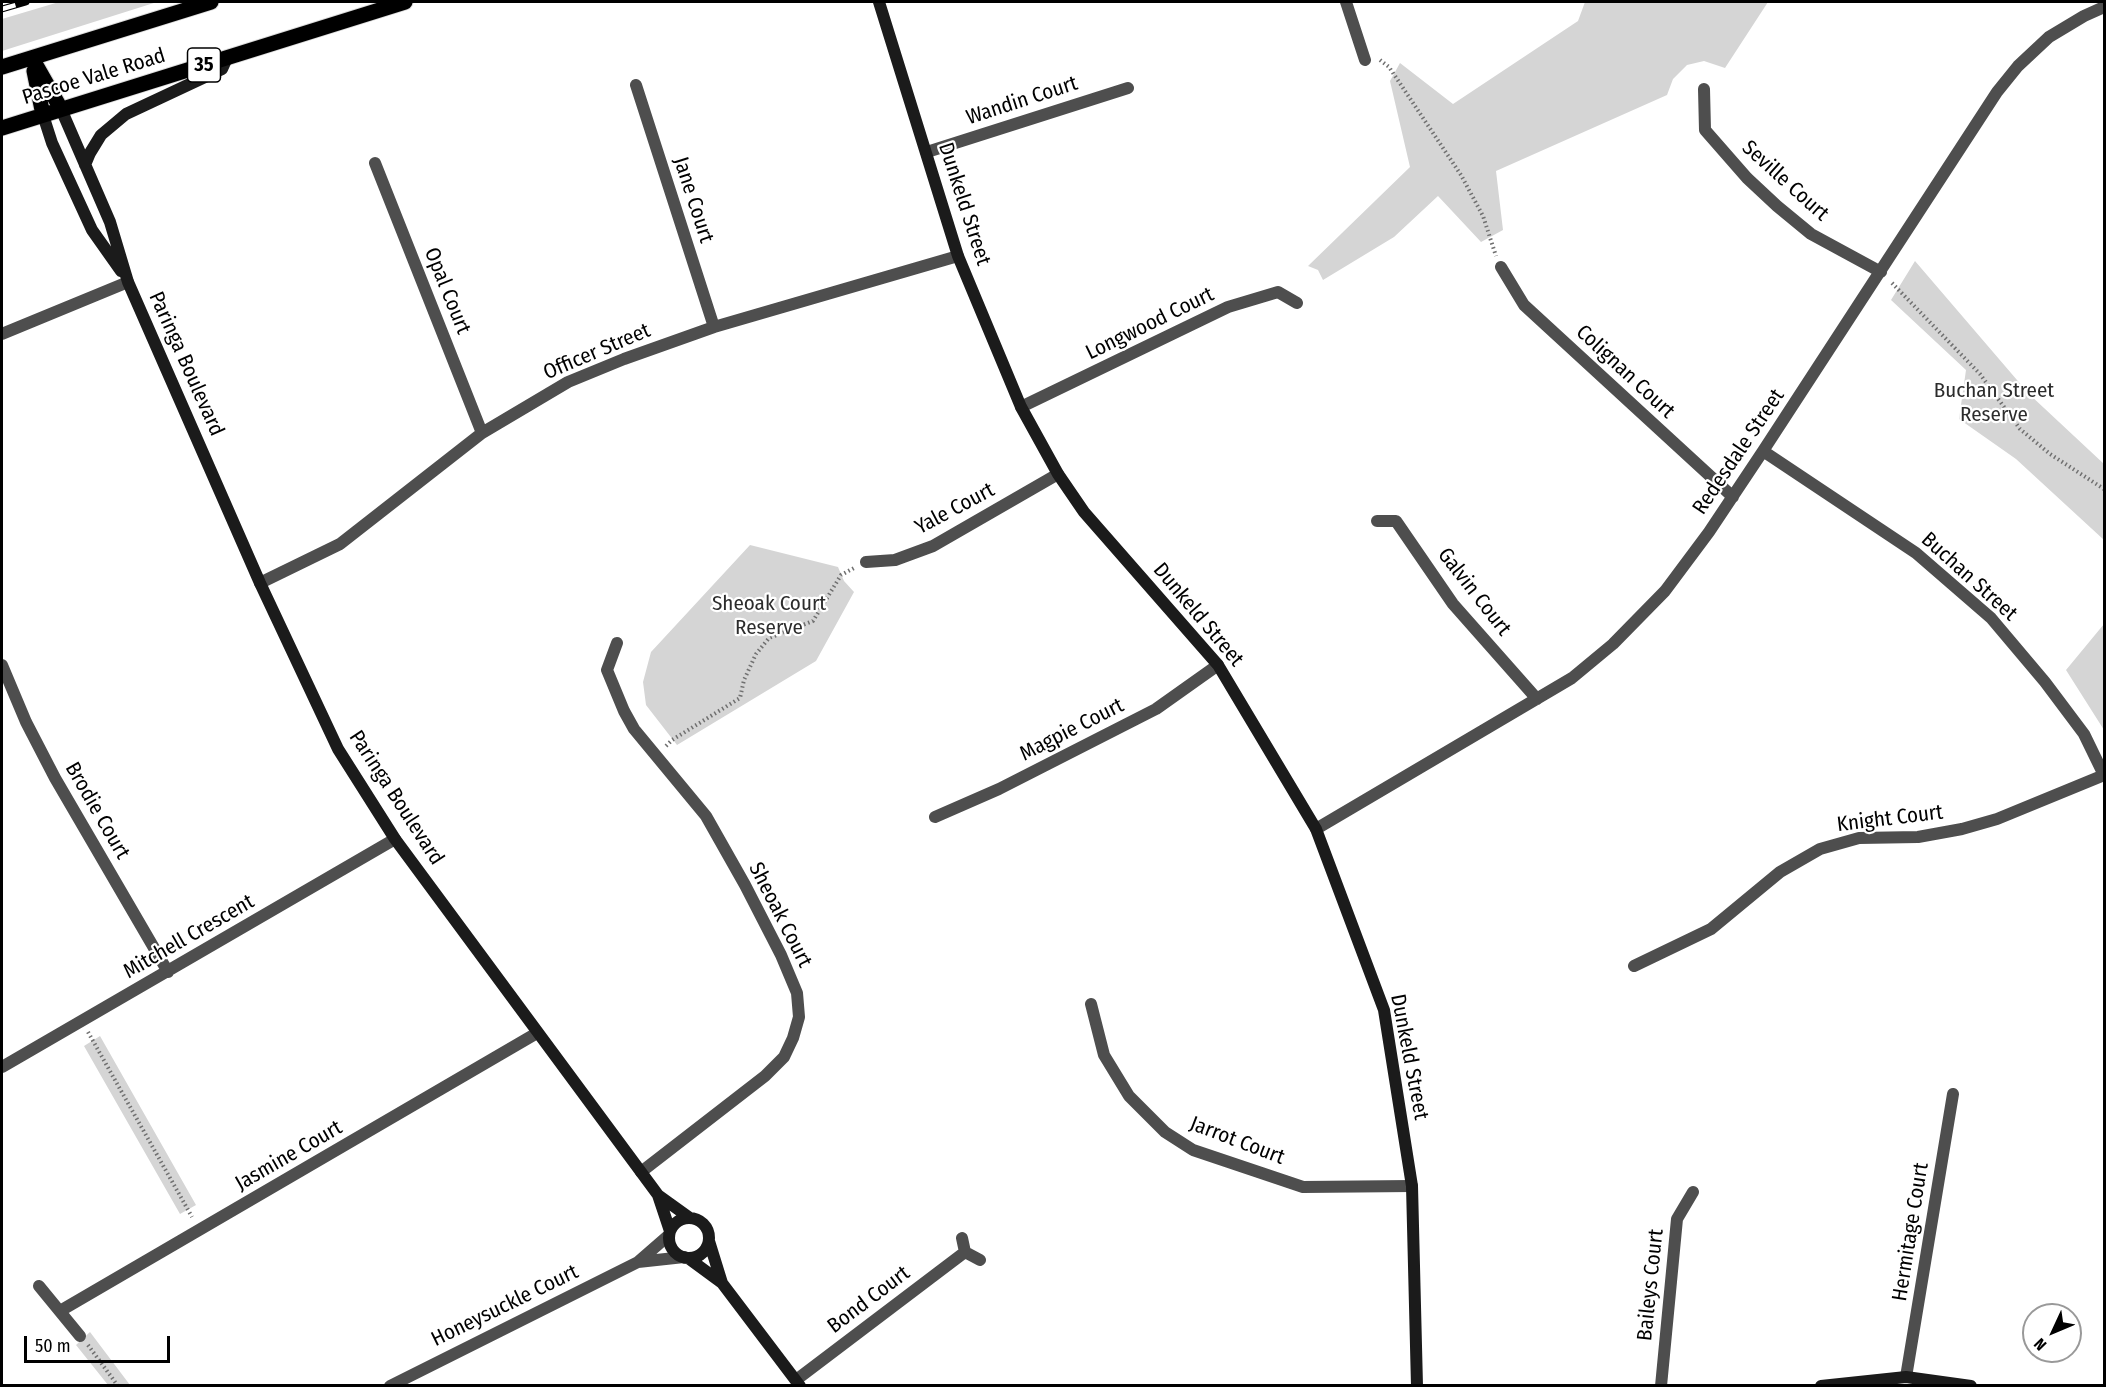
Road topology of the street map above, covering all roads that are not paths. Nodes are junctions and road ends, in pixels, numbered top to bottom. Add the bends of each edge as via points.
1 (211, 2) edge
2 (405, 2) edge
3 (879, 2) edge
4 (1346, 2) edge
5 (2104, 7) edge
6 (32, 58) junction
7 (227, 58) junction
8 (1365, 60) dead end
9 (2, 67) edge
10 (636, 85) dead end
11 (1128, 88) dead end
12 (1704, 89) dead end
13 (61, 109) junction
14 (43, 115) junction
15 (2, 128) edge
16 (927, 152) junction
17 (375, 163) dead end
18 (86, 165) junction
19 (958, 256) junction
20 (1501, 267) road end
21 (1881, 272) junction
22 (128, 282) junction
23 (1297, 303) dead end
24 (714, 327) junction
25 (2, 334) edge
26 (1021, 407) junction
27 (482, 433) junction
28 (1763, 451) junction
29 (1058, 474) junction
30 (1733, 497) junction
31 (1377, 521) dead end
32 (866, 562) road end
33 (260, 583) junction
34 (617, 643) dead end
35 (2, 665) edge
36 (1218, 665) junction
37 (1537, 699) junction
38 (2104, 775) edge
39 (935, 817) dead end
40 (1316, 829) junction
41 (395, 839) junction
42 (1634, 966) dead end
43 (168, 972) junction
44 (1091, 1004) dead end
45 (537, 1033) junction
46 (2, 1067) edge
47 (1953, 1094) dead end
48 (641, 1172) junction
49 (1412, 1186) junction
50 (1693, 1192) dead end
51 (658, 1195) junction
52 (690, 1218) junction
53 (670, 1233) junction
54 (962, 1238) dead end
55 (709, 1241) junction
56 (965, 1252) junction
57 (686, 1258) junction
58 (980, 1260) dead end
59 (638, 1262) junction
60 (722, 1283) junction
61 (39, 1286) dead end
62 (60, 1311) junction
63 (80, 1336) road end
64 (1906, 1377) junction
65 (798, 1383) edge
66 (390, 1386) edge
67 (1417, 1386) edge
68 (1661, 1386) edge
69 (1821, 1386) edge
70 (1971, 1386) edge

1 - 6 main road, Pascoe Vale Road
2 - 7 main road, Pascoe Vale Road / 35
3 - 16 street, Dunkeld Street
4 - 8 street
5 - 21 street, Redesdale Street via 2049,38 2018,66 1997,92
6 - 9 main road, Pascoe Vale Road
6 - 13 main road
6 - 14 main road
7 - 13 main road, Pascoe Vale Road / 35
7 - 18 street via 222,69 126,114 101,135
10 - 24 street, Jane Court
11 - 16 street, Wandin Court
12 - 21 street, Seville Court via 1705,130 1747,178 1811,234
13 - 14 main road, Pascoe Vale Road / 35
13 - 18 street, Paringa Boulevard
14 - 15 main road, Pascoe Vale Road / 35
14 - 22 street, Paringa Boulevard via 92,230
16 - 19 street, Dunkeld Street
17 - 27 street, Opal Court
18 - 22 street, Paringa Boulevard via 110,222
19 - 24 street, Officer Street
19 - 26 street, Dunkeld Street
20 - 30 street, Colignan Court via 1524,305
21 - 28 street, Redesdale Street
22 - 25 street
22 - 33 street, Paringa Boulevard
23 - 26 street, Longwood Court via 1278,292 1227,307
24 - 27 street, Officer Street via 568,382
26 - 29 street, Dunkeld Street
27 - 33 street, Officer Street via 340,544
28 - 30 street, Redesdale Street
28 - 38 street, Buchan Street via 1916,553 1991,618 2084,734
29 - 32 street, Yale Court via 933,546 895,560
29 - 36 street, Dunkeld Street via 1084,512
30 - 37 street, Redesdale Street via 1665,591 1613,644 1572,678
31 - 37 street, Galvin Court via 1396,521 1454,604
33 - 41 street, Paringa Boulevard via 338,748
34 - 48 street, Sheoak Court via 607,670 624,711 634,729 706,816 781,955 797,993 799,1017 784,1057 765,1076
35 - 43 street, Brodie Court via 55,778
36 - 39 street, Magpie Court via 1156,709
36 - 40 street, Dunkeld Street
37 - 40 street, Redesdale Street
38 - 42 street, Knight Court via 1997,819 1962,829 1918,837 1859,838 1820,849 1780,872 1711,929
40 - 49 street, Dunkeld Street via 1384,1010
41 - 43 street, Mitchell Crescent
41 - 45 street, Paringa Boulevard
43 - 46 street, Mitchell Crescent
44 - 49 street, Jarrot Court via 1104,1055 1129,1096 1165,1132 1193,1150 1303,1187
45 - 48 street, Paringa Boulevard
45 - 62 street, Jasmine Court
47 - 64 street, Hermitage Court
48 - 51 street, Paringa Boulevard
49 - 67 street, Dunkeld Street
50 - 68 street, Baileys Court via 1677,1219
51 - 52 street, Paringa Boulevard
51 - 53 street, Paringa Boulevard
52 - 53 street via 678,1221
52 - 55 street via 704,1226
53 - 57 street via 672,1249
53 - 59 street, Honeysuckle Court
54 - 56 street
55 - 57 street via 702,1253
55 - 60 street
56 - 58 street
56 - 65 street, Bond Court
57 - 59 street, Honeysuckle Court
57 - 60 street
59 - 66 street, Honeysuckle Court
60 - 65 street
61 - 62 street
62 - 63 street
64 - 69 street
64 - 70 street

